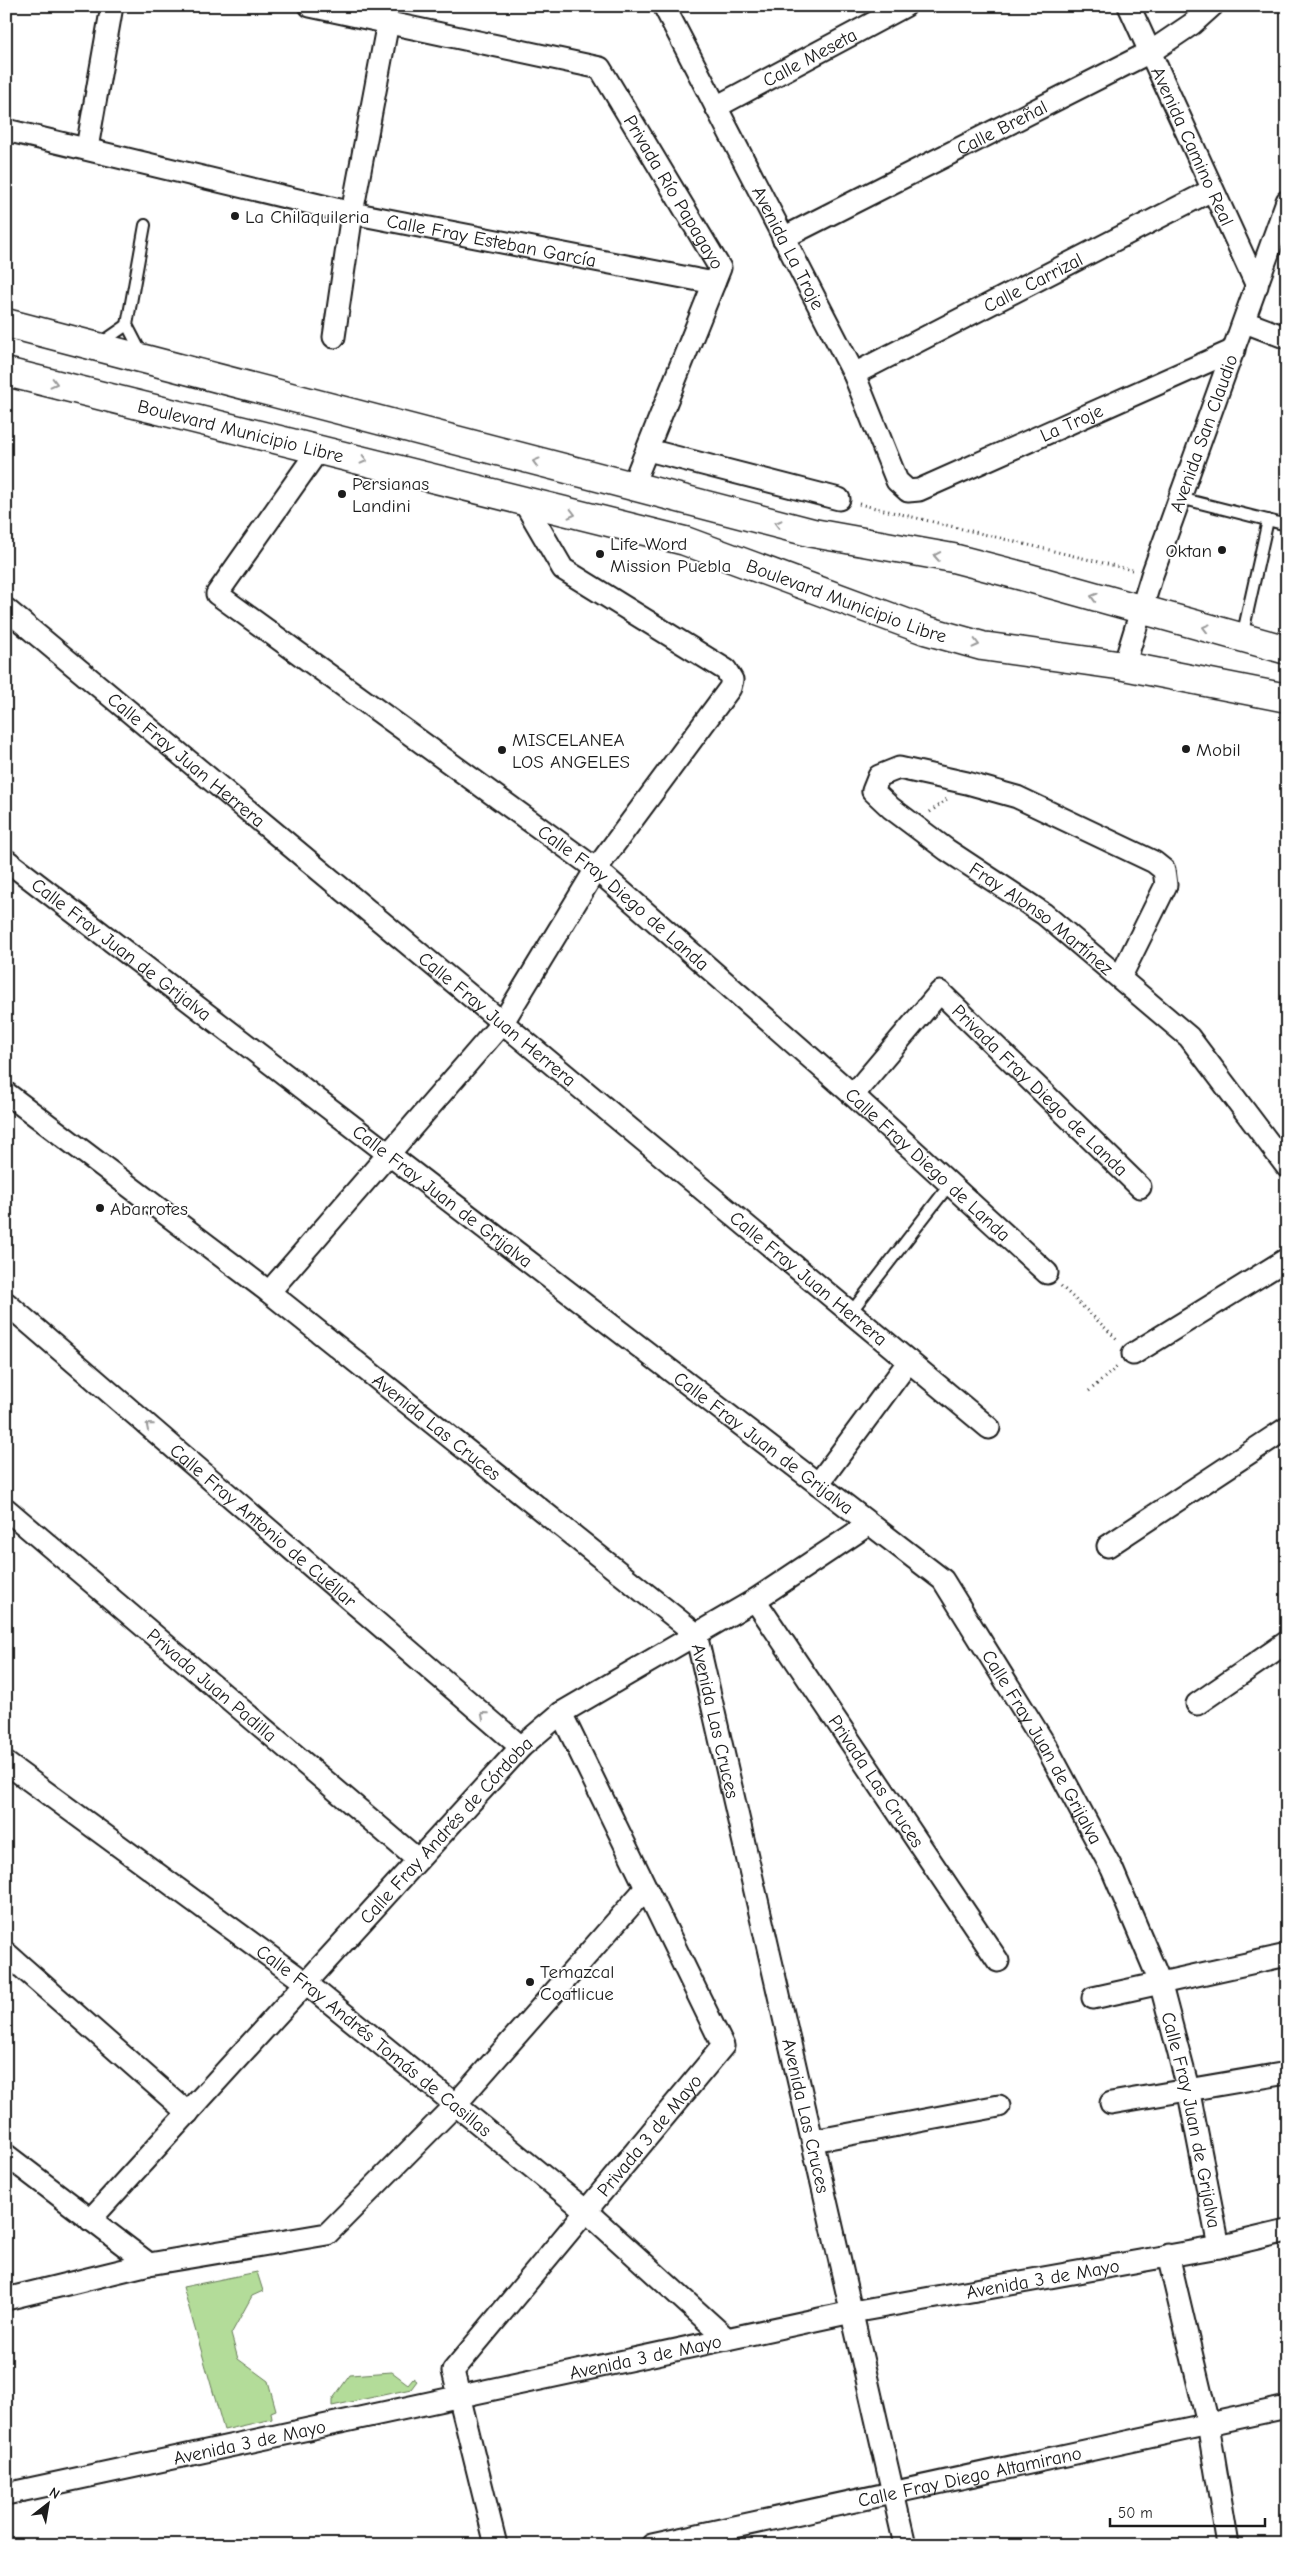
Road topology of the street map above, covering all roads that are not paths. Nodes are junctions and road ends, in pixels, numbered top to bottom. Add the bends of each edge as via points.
1 (112, 6) edge
2 (310, 6) edge
3 (664, 6) edge
4 (905, 6) edge
5 (1129, 6) edge
6 (1212, 6) edge
7 (388, 22) junction
8 (1152, 51) junction
9 (716, 107) junction
10 (6, 130) edge
11 (87, 148) junction
12 (1212, 190) junction
13 (1287, 201) edge
14 (352, 213) junction
15 (145, 225) dead end
16 (783, 238) junction
17 (714, 283) junction
18 (1257, 286) junction
19 (1245, 322) junction
20 (6, 323) edge
21 (127, 325) junction
22 (334, 338) dead end
23 (1287, 338) edge
24 (95, 346) junction
25 (1234, 350) junction
26 (146, 360) junction
27 (6, 372) edge
28 (854, 374) junction
29 (319, 449) junction
30 (648, 450) junction
31 (632, 487) junction
32 (908, 491) joint
33 (1180, 498) junction
34 (839, 499) road end
35 (524, 502) junction
36 (1268, 520) junction
37 (1287, 525) edge
38 (6, 609) edge
39 (1141, 610) junction
40 (1242, 638) junction
41 (1287, 650) edge
42 (1124, 666) junction
43 (1287, 698) edge
44 (6, 860) edge
45 (596, 869) junction
46 (1120, 978) junction
47 (502, 1022) junction
48 (6, 1092) edge
49 (853, 1095) junction
50 (390, 1154) junction
51 (1287, 1167) edge
52 (950, 1184) junction
53 (1140, 1187) dead end
54 (1287, 1259) edge
55 (1047, 1273) road end
56 (269, 1292) junction
57 (7, 1305) edge
58 (850, 1312) junction
59 (1133, 1354) road end
60 (909, 1361) junction
61 (989, 1428) dead end
62 (1287, 1428) edge
63 (818, 1484) junction
64 (6, 1509) edge
65 (869, 1524) junction
66 (1108, 1546) dead end
67 (755, 1600) junction
68 (696, 1634) junction
69 (1287, 1642) edge
70 (1197, 1704) dead end
71 (562, 1713) junction
72 (521, 1747) junction
73 (6, 1763) edge
74 (418, 1860) junction
75 (646, 1888) junction
76 (6, 1953) edge
77 (1287, 1955) edge
78 (998, 1961) dead end
79 (1160, 1982) junction
80 (306, 1983) junction
81 (1093, 1998) dead end
82 (1287, 2073) edge
83 (1188, 2088) junction
84 (1111, 2102) dead end
85 (455, 2105) junction
86 (999, 2106) dead end
87 (188, 2113) junction
88 (812, 2141) junction
89 (6, 2155) edge
90 (586, 2211) junction
91 (90, 2220) junction
92 (1287, 2231) edge
93 (1219, 2247) junction
94 (1168, 2255) junction
95 (149, 2264) junction
96 (6, 2299) edge
97 (852, 2312) junction
98 (727, 2339) junction
99 (458, 2396) junction
100 (1287, 2407) edge
101 (1208, 2424) junction
102 (893, 2492) junction
103 (6, 2494) edge
104 (496, 2545) edge
105 (652, 2545) edge
106 (905, 2545) edge
107 (1228, 2545) edge

1 - 11 street
2 - 7 street
3 - 9 street, Avenida La Troje
4 - 9 street, Calle Meseta
5 - 8 street, Avenida Camino Real
6 - 8 street, Calle Breñal
7 - 14 street
7 - 17 street, Privada Río Papagayo via 600,68 720,268
8 - 12 street, Avenida Camino Real
8 - 16 street, Calle Breñal
9 - 16 street, Avenida La Troje
10 - 11 street, Calle Fray Esteban García
11 - 14 street, Calle Fray Esteban García
12 - 18 street, Avenida Camino Real
12 - 28 street, Calle Carrizal
13 - 18 street, Avenida San Claudio
14 - 17 street, Calle Fray Esteban García
14 - 22 street
15 - 21 lane
16 - 28 street, Avenida La Troje
17 - 30 street, Privada Río Papagayo
18 - 19 street, Avenida San Claudio
19 - 23 street
19 - 25 street, Avenida San Claudio
20 - 24 main road
21 - 24 lane
21 - 26 lane
24 - 26 main road
25 - 32 street, La Troje via 919,490
25 - 33 street, Avenida San Claudio
31 -> 26 main road
27 -> 29 main road, Boulevard Municipio Libre
28 - 32 street, Avenida La Troje via 897,481
29 -> 35 main road, Boulevard Municipio Libre
29 - 45 street, Calle Fray Diego de Landa via 217,594
30 - 31 street, Privada Río Papagayo
30 - 34 street
39 -> 31 main road via 953,558 813,533
33 - 36 lane
33 - 39 street, Avenida San Claudio
35 -> 42 main road, Boulevard Municipio Libre via 685,541 925,630 972,643
35 - 45 street via 563,569 726,670 732,680 730,688
36 - 37 lane
36 - 40 lane
38 - 47 street, Calle Fray Juan Herrera
40 -> 39 main road
39 - 42 street, Avenida San Claudio
40 - 41 main road
42 - 43 main road, Boulevard Municipio Libre
44 - 50 street, Calle Fray Juan de Grijalva
45 - 47 street
45 - 49 street, Calle Fray Diego de Landa
46 - 46 street, Fray Alonso Martínez via 1044,914 917,828 873,791 879,776 899,768 1017,797 1154,862 1164,870 1166,885
46 - 51 street via 1189,1037
47 - 50 street
47 - 58 street, Calle Fray Juan Herrera
48 - 56 street, Avenida Las Cruces
49 - 52 street, Calle Fray Diego de Landa
49 - 53 street, Privada Fray Diego de Landa via 940,992
50 - 56 street
50 - 63 street, Calle Fray Juan de Grijalva
52 - 55 street, Calle Fray Diego de Landa
52 - 58 lane
54 - 59 street
56 - 68 street, Avenida Las Cruces
72 -> 57 street, Calle Fray Antonio de Cuéllar
58 - 60 street, Calle Fray Juan Herrera
60 - 61 street, Calle Fray Juan Herrera
60 - 63 street
62 - 66 street
63 - 65 street, Calle Fray Juan de Grijalva
64 - 74 street, Privada Juan Padilla
65 - 67 street, Calle Fray Andrés de Córdoba
65 - 79 street, Calle Fray Juan de Grijalva via 943,1580 1047,1748 1112,1869
67 - 68 street, Calle Fray Andrés de Córdoba
67 - 78 street, Privada Las Cruces
68 - 71 street, Calle Fray Andrés de Córdoba
68 - 88 street, Avenida Las Cruces
69 - 70 street
71 - 72 street, Calle Fray Andrés de Córdoba
71 - 75 street, Privada 3 de Mayo
72 - 74 street, Calle Fray Andrés de Córdoba
73 - 80 street, Calle Fray Andrés Tomás de Casillas
74 - 80 street, Calle Fray Andrés de Córdoba
75 - 85 street
75 - 90 street, Privada 3 de Mayo via 723,2046
76 - 87 street
77 - 79 street
79 - 81 street
79 - 83 street, Calle Fray Juan de Grijalva
80 - 85 street, Calle Fray Andrés Tomás de Casillas
80 - 87 street, Calle Fray Andrés de Córdoba
82 - 83 street
83 - 84 street
83 - 93 street, Calle Fray Juan de Grijalva
85 - 90 street, Calle Fray Andrés Tomás de Casillas
85 - 95 street via 327,2234
86 - 88 street
87 - 91 street, Calle Fray Andrés de Córdoba
88 - 97 street, Avenida Las Cruces
89 - 91 street
90 - 98 street, Calle Fray Andrés Tomás de Casillas
90 - 99 street, Privada 3 de Mayo via 453,2371
91 - 95 street
92 - 93 street, Avenida 3 de Mayo
93 - 94 street, Avenida 3 de Mayo
94 - 97 street, Avenida 3 de Mayo
94 - 101 street
95 - 96 street
97 - 98 street, Avenida 3 de Mayo
97 - 102 street, Avenida Las Cruces
98 - 99 street, Avenida 3 de Mayo
99 - 103 street, Avenida 3 de Mayo
99 - 104 street, Privada 3 de Mayo
100 - 101 street, Calle Fray Diego Altamirano
101 - 102 street, Calle Fray Diego Altamirano
101 - 107 street
102 - 105 street, Calle Fray Diego Altamirano
102 - 106 street, Avenida Las Cruces

